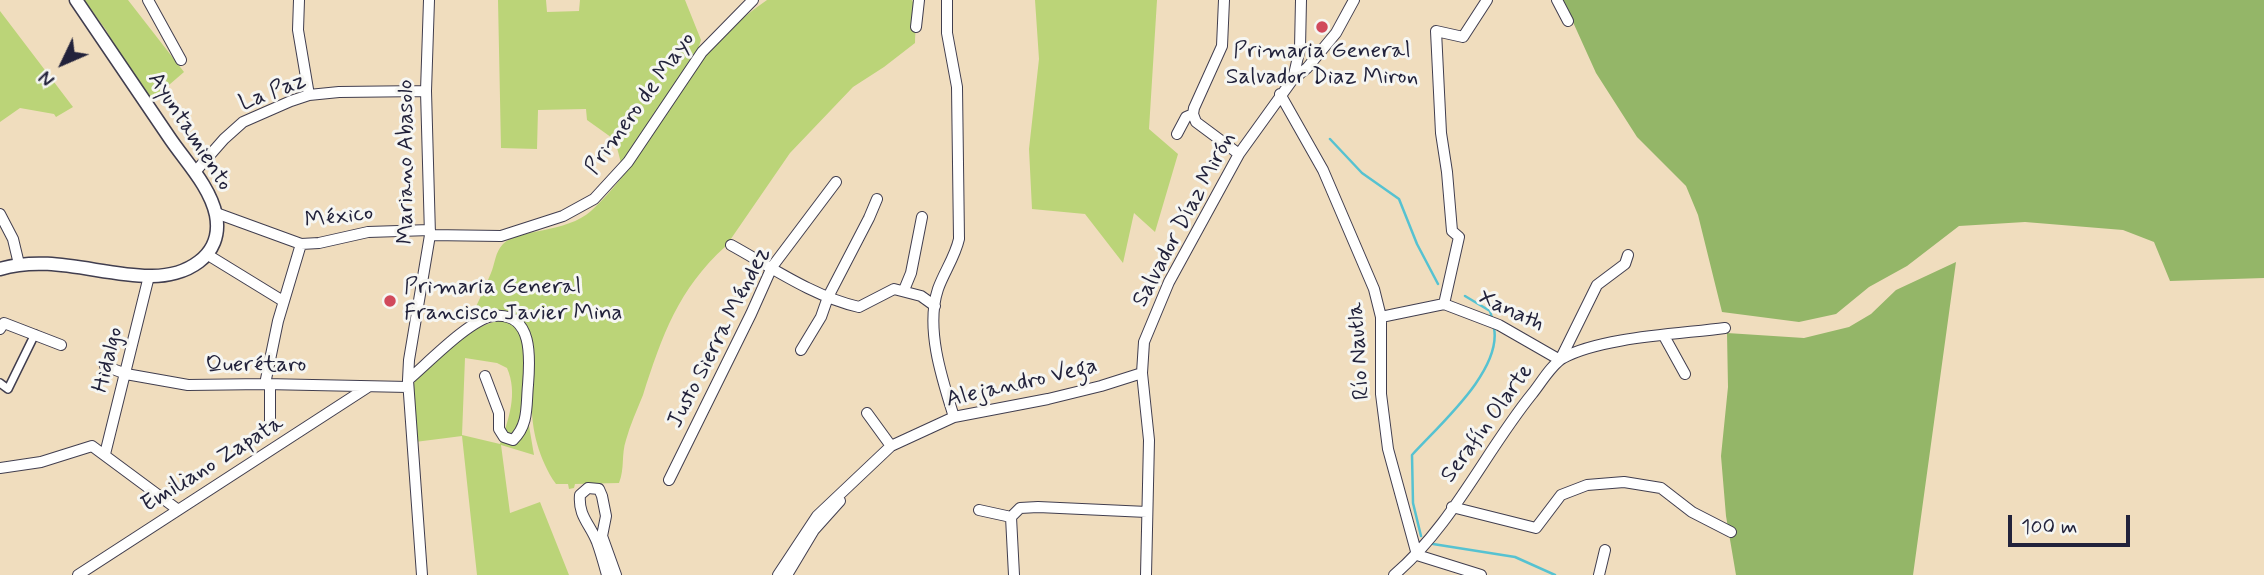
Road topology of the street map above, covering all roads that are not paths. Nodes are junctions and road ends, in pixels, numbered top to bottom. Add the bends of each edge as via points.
1 (76, 0) edge
2 (148, 0) edge
3 (299, 0) edge
4 (429, 0) edge
5 (753, 0) edge
6 (919, 0) edge
7 (947, 0) edge
8 (1224, 0) edge
9 (1301, 0) edge
10 (1354, 0) edge
11 (1487, 0) edge
12 (1557, 0) edge
13 (1568, 21) dead end
14 (916, 27) dead end
15 (181, 60) dead end
16 (1293, 79) junction
17 (426, 91) junction
18 (1280, 94) junction
19 (309, 95) junction
20 (1193, 114) junction
21 (1177, 134) dead end
22 (1239, 154) junction
23 (195, 172) junction
24 (836, 182) dead end
25 (877, 199) dead end
26 (216, 213) junction
27 (0, 214) edge
28 (922, 217) dead end
29 (430, 233) junction
30 (300, 244) junction
31 (731, 245) dead end
32 (208, 255) junction
33 (1628, 255) dead end
34 (19, 264) junction
35 (772, 267) junction
36 (0, 269) edge
37 (149, 276) junction
38 (904, 290) junction
39 (828, 297) junction
40 (283, 301) junction
41 (1444, 304) junction
42 (935, 306) junction
43 (1381, 317) junction
44 (2, 326) edge
45 (1725, 328) dead end
46 (35, 334) junction
47 (1664, 336) junction
48 (61, 345) dead end
49 (801, 350) dead end
50 (1560, 360) junction
51 (105, 366) dead end
52 (1142, 373) junction
53 (126, 374) junction
54 (1685, 374) dead end
55 (485, 376) dead end
56 (0, 383) edge
57 (268, 384) junction
58 (408, 384) junction
59 (368, 387) junction
60 (867, 413) dead end
61 (954, 417) junction
62 (270, 429) dead end
63 (891, 446) junction
64 (105, 454) junction
65 (0, 468) edge
66 (669, 481) dead end
67 (1452, 507) junction
68 (177, 509) junction
69 (979, 510) dead end
70 (1147, 512) junction
71 (1011, 517) junction
72 (811, 528) junction
73 (1731, 532) dead end
74 (1605, 550) dead end
75 (1417, 555) junction
76 (78, 575) edge
77 (422, 575) edge
78 (607, 575) edge
79 (616, 575) edge
80 (778, 575) edge
81 (787, 575) edge
82 (1014, 575) edge
83 (1146, 575) edge
84 (1394, 575) edge
85 (1481, 575) edge
86 (1599, 575) edge

1 - 23 street, Ayuntamiento
2 - 15 street
3 - 19 street via 298,30
4 - 17 street, Mariano Abasolo
5 - 29 street, Primero de Mayo via 695,61 628,162 594,199 563,216 501,236
6 - 14 street
7 - 42 street via 947,33 957,87 959,239
8 - 20 street via 1223,46
9 - 16 street via 1300,48
10 - 16 street, Salvador Díaz Mirón via 1336,33
11 - 41 street via 1463,37 1436,31 1441,134 1452,231 1459,237
12 - 13 street
16 - 18 street, Salvador Díaz Mirón
17 - 19 street, La Paz
17 - 29 street, Mariano Abasolo
18 - 22 street, Salvador Díaz Mirón
18 - 43 street, Río Nautla via 1323,170 1374,289
19 - 23 street, La Paz via 243,122
20 - 21 street via 1186,117
20 - 22 street via 1196,122
22 - 52 street, Salvador Díaz Mirón via 1169,282 1144,342
23 - 26 street, Ayuntamiento
24 - 35 street, Justo Sierra Méndez
25 - 39 street
26 - 30 street, México
26 - 32 street, Ayuntamiento via 216,237
27 - 34 street
28 - 38 street
29 - 30 street, México via 368,232
29 - 58 street, Mariano Abasolo
30 - 40 street
31 - 35 street
32 - 37 street via 185,271
32 - 40 street
33 - 50 street via 1625,264 1597,285
34 - 36 street
34 - 37 street via 81,266
35 - 39 street
35 - 66 street, Justo Sierra Méndez
37 - 53 street, Hidalgo
38 - 39 street via 894,289 859,307
38 - 42 street
39 - 49 street
40 - 57 street
41 - 43 street
41 - 50 street, Xanath via 1499,325
42 - 61 street via 941,377
43 - 75 street, Río Nautla via 1381,394 1388,449
44 - 46 street
45 - 47 street, Serafín Olarte
46 - 48 street
46 - 56 street via 8,389
47 - 50 street, Serafín Olarte via 1579,350
47 - 54 street
50 - 67 street, Serafín Olarte
51 - 53 street, Querétaro
52 - 61 street, Alejandro Vega
52 - 70 street, Salvador Díaz Mirón via 1149,440
53 - 57 street, Querétaro via 188,385
53 - 64 street, Hidalgo
55 - 58 street via 499,413 499,429 503,437 513,440 526,421 531,360 527,336 517,323 505,317 480,320
57 - 59 street, Querétaro
57 - 62 street
58 - 59 street, Querétaro
58 - 77 street, Mariano Abasolo
59 - 68 street, Emiliano Zapata
60 - 63 street
61 - 63 street, Alejandro Vega
63 - 72 street, Alejandro Vega via 836,495
64 - 65 street via 92,446 41,463
64 - 68 street
67 - 73 street via 1536,528 1560,495 1587,485 1624,482 1661,488 1692,512
67 - 75 street, Serafín Olarte
68 - 76 street, Emiliano Zapata
69 - 71 street
70 - 71 street via 1038,507 1020,508
70 - 83 street, Salvador Díaz Mirón
71 - 82 street
72 - 80 street, Alejandro Vega
72 - 81 street, Alejandro Vega
74 - 86 street
75 - 84 street, Serafín Olarte
75 - 85 street
78 - 79 street via 599,537

